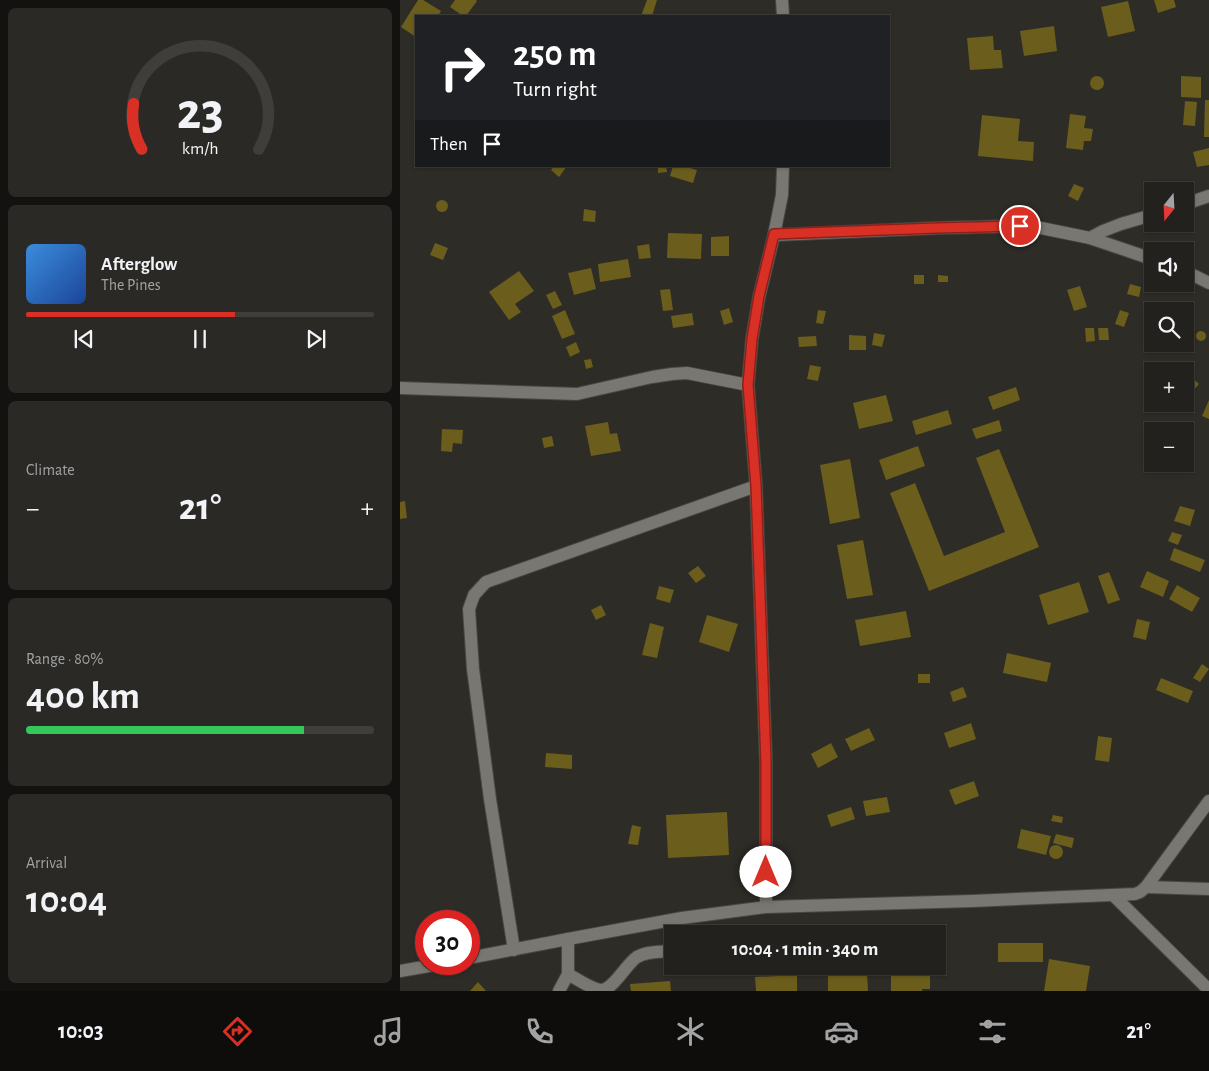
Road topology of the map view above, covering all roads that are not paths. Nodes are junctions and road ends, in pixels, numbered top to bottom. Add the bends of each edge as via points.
1 (782, 0) edge
2 (783, 15) edge
3 (783, 167) edge
4 (1209, 196) edge
5 (1194, 201) edge
6 (1144, 217) edge
7 (774, 234) junction
8 (1090, 238) junction
9 (1144, 256) edge
10 (1194, 276) edge
11 (1209, 283) edge
12 (748, 385) junction
13 (400, 388) edge
14 (756, 486) junction
15 (1209, 802) edge
16 (1146, 887) junction
17 (1209, 889) edge
18 (1114, 896) junction
19 (766, 908) junction
20 (568, 939) junction
21 (514, 950) junction
22 (664, 951) edge
23 (480, 956) edge
24 (415, 968) edge
25 (400, 971) edge
26 (568, 974) junction
27 (1209, 990) edge
28 (559, 991) edge

1 - 2 street
3 - 7 street via 782,195
4 - 5 street
6 - 8 street
7 - 8 street via 1020,226
7 - 12 street via 759,296
8 - 9 street
10 - 11 street
12 - 13 street via 686,373 652,376 577,394
12 - 14 street
14 - 19 street via 766,763
14 - 21 street via 486,582 474,595 469,609 474,669
15 - 16 street
16 - 17 street
16 - 18 street via 1135,894
18 - 19 street
18 - 27 street
19 - 20 street via 682,918
20 - 21 street
20 - 26 street
21 - 23 street
22 - 26 street via 639,956 606,990
24 - 25 street
26 - 28 street

